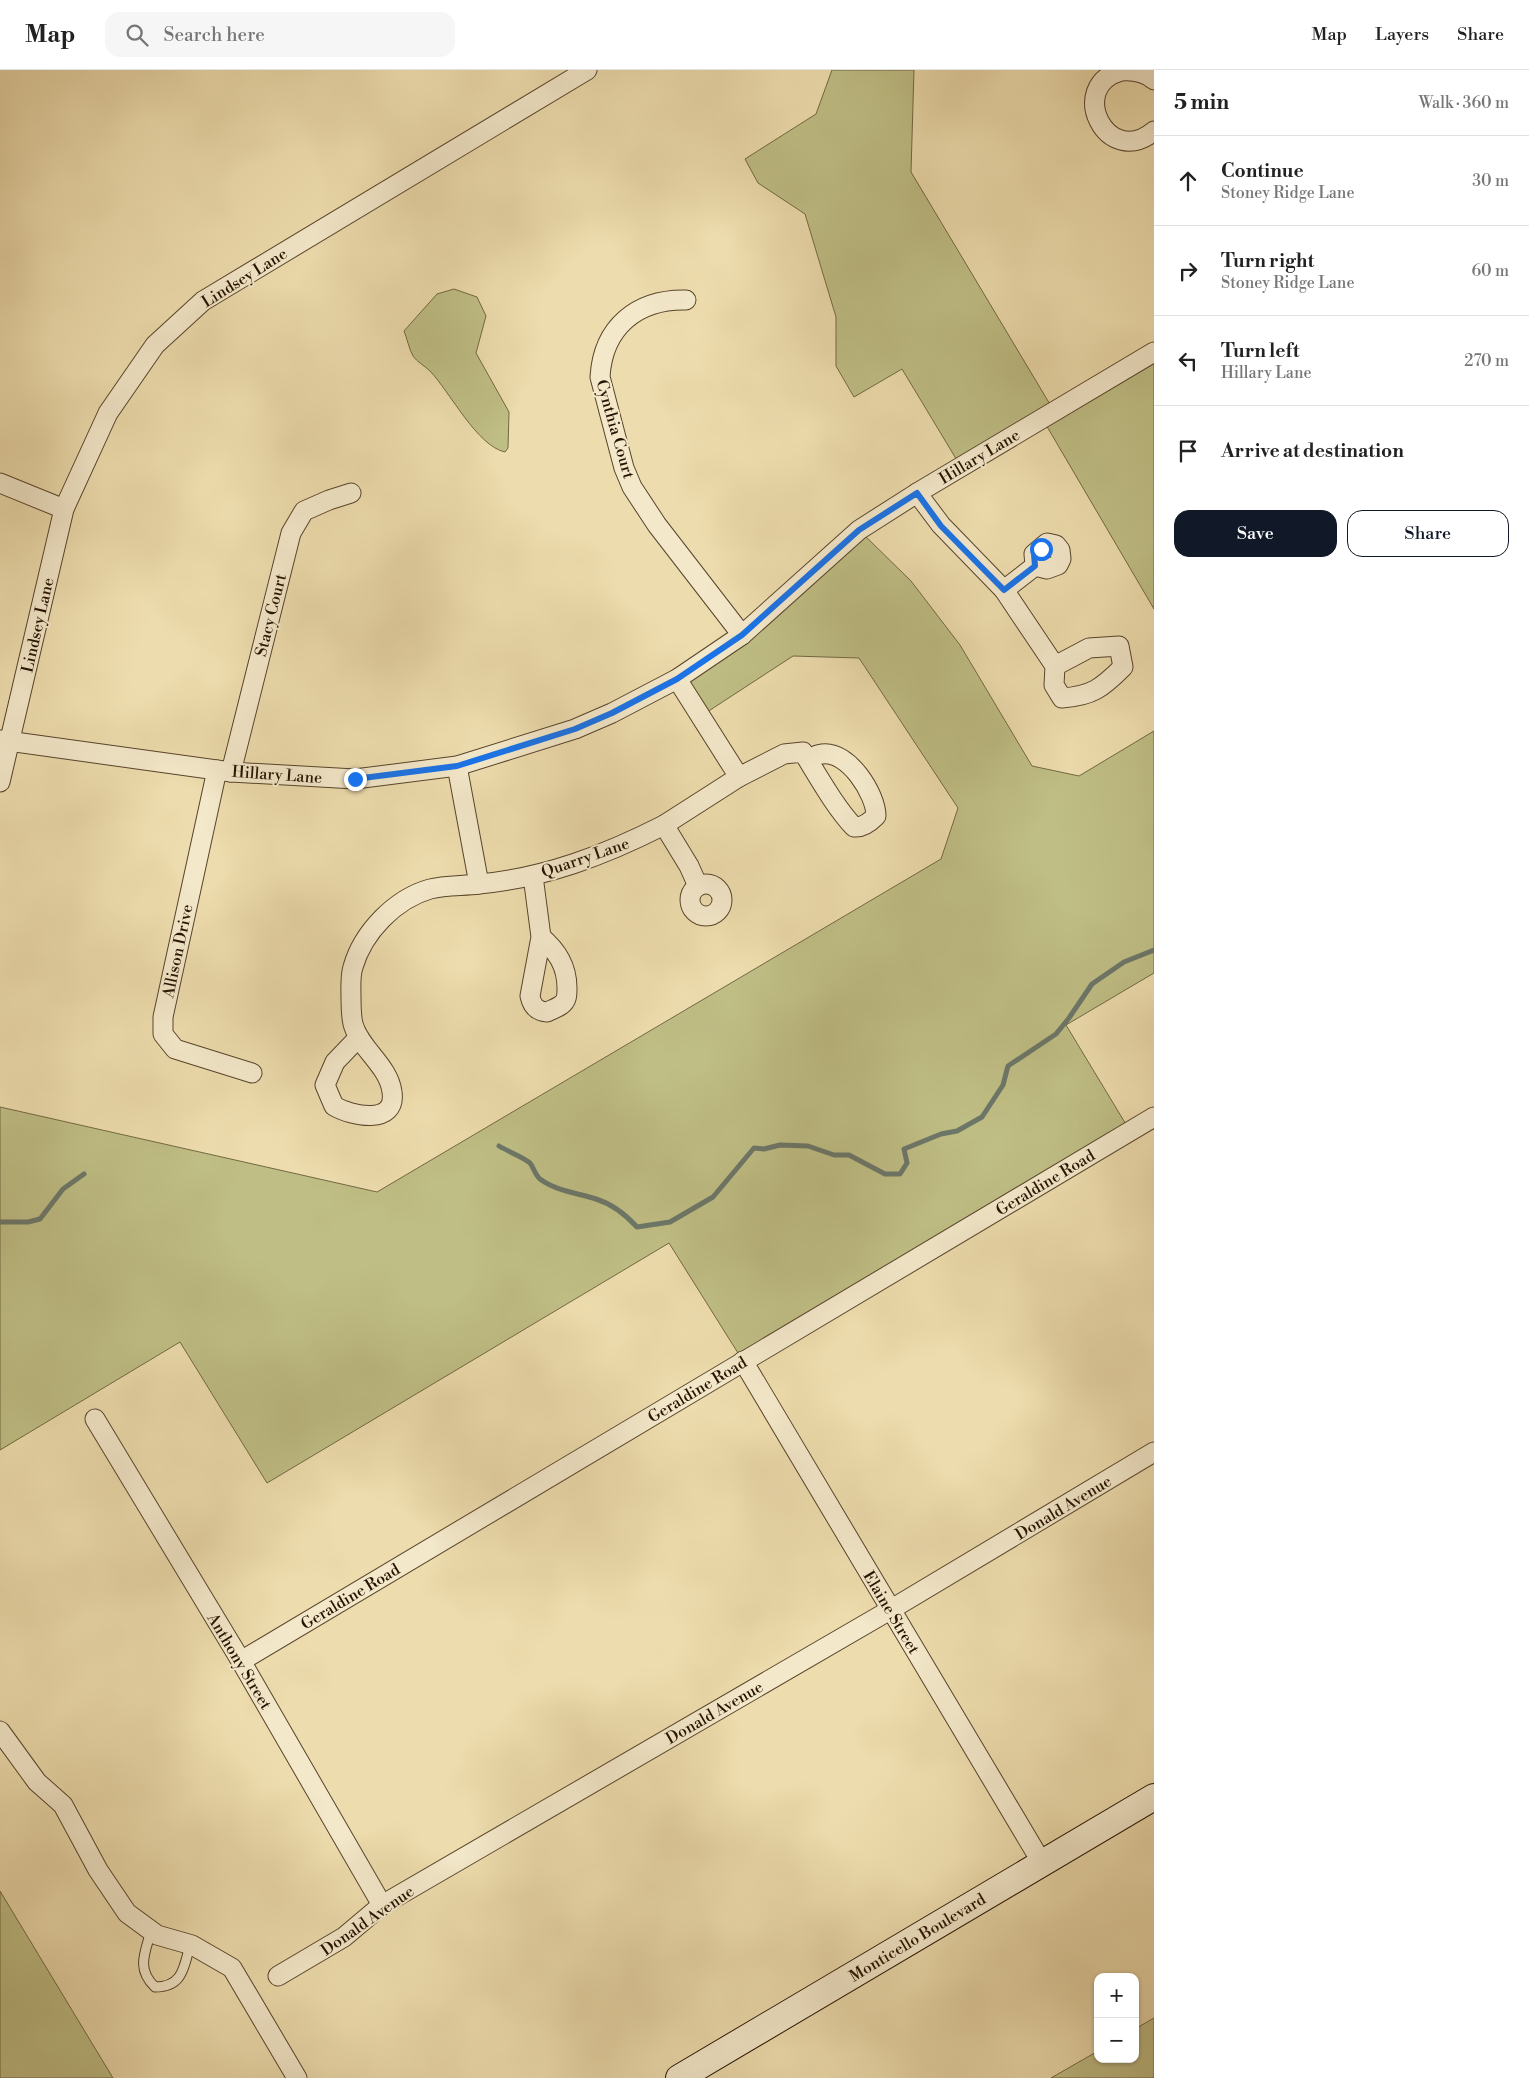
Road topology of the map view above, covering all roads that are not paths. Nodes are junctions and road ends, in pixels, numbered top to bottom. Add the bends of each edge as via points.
1 (587, 70) edge
2 (1154, 80) edge
3 (1153, 135) edge
4 (686, 300) dead end
5 (1154, 352) edge
6 (0, 483) edge
7 (351, 493) dead end
8 (917, 493) junction
9 (64, 509) junction
10 (1035, 566) dead end
11 (1004, 590) junction
12 (742, 635) junction
13 (1055, 666) dead end
14 (677, 679) junction
15 (5, 741) edge
16 (808, 760) dead end
17 (457, 766) junction
18 (224, 771) junction
19 (739, 777) junction
20 (0, 782) edge
21 (664, 825) junction
22 (533, 876) junction
23 (479, 884) junction
24 (698, 886) dead end
25 (541, 937) dead end
26 (359, 1037) dead end
27 (252, 1073) dead end
28 (1154, 1117) edge
29 (743, 1361) junction
30 (95, 1419) dead end
31 (1154, 1452) edge
32 (890, 1610) junction
33 (241, 1661) junction
34 (0, 1732) edge
35 (1154, 1797) edge
36 (1042, 1863) junction
37 (382, 1905) junction
38 (151, 1930) junction
39 (190, 1945) junction
40 (278, 1976) dead end
41 (297, 2078) edge
42 (679, 2078) edge

1 - 9 street, Lindsey Lane via 203,300 155,345 108,413
2 - 3 street via 1137,71 1116,73 1102,84 1094,104 1101,126 1116,138 1134,140
4 - 12 street, Cynthia Court via 669,299 634,312 612,333 601,362 600,377 632,487 657,525
5 - 8 street, Hillary Lane
6 - 9 street
7 - 18 street, Stacy Court via 304,511 290,533
8 - 11 street via 941,526
8 - 12 street, Hillary Lane via 859,530
9 - 15 street, Lindsey Lane
10 - 11 street
11 - 13 street
12 - 14 street, Hillary Lane
14 - 17 street, Hillary Lane via 575,729
14 - 19 street
15 - 18 street, Hillary Lane
15 - 20 street, Lindsey Lane
16 - 19 street, Quarry Lane via 803,752 784,754
17 - 18 street, Hillary Lane via 355,779
17 - 23 street
18 - 27 street, Allison Drive via 163,1017 163,1034 175,1049
19 - 21 street, Quarry Lane
21 - 22 street, Quarry Lane via 591,859
21 - 24 street
22 - 23 street, Quarry Lane
22 - 25 street, Quarry Lane
23 - 26 street, Quarry Lane via 430,889 403,900 371,932 352,968 351,1006
28 - 29 street, Geraldine Road
29 - 32 street, Elaine Street
29 - 33 street, Geraldine Road
30 - 33 street, Anthony Street
31 - 32 street, Donald Avenue
32 - 36 street, Elaine Street
32 - 37 street, Donald Avenue
33 - 37 street, Anthony Street
34 - 38 street via 37,1782 63,1805 98,1870 127,1913
35 - 36 main road, Monticello Boulevard
36 - 42 main road, Monticello Boulevard
37 - 40 street, Donald Avenue via 344,1937
38 - 39 street via 157,1935
38 - 39 lane via 143,1968 146,1979 155,1987 166,1987 184,1971
39 - 41 street via 232,1968

